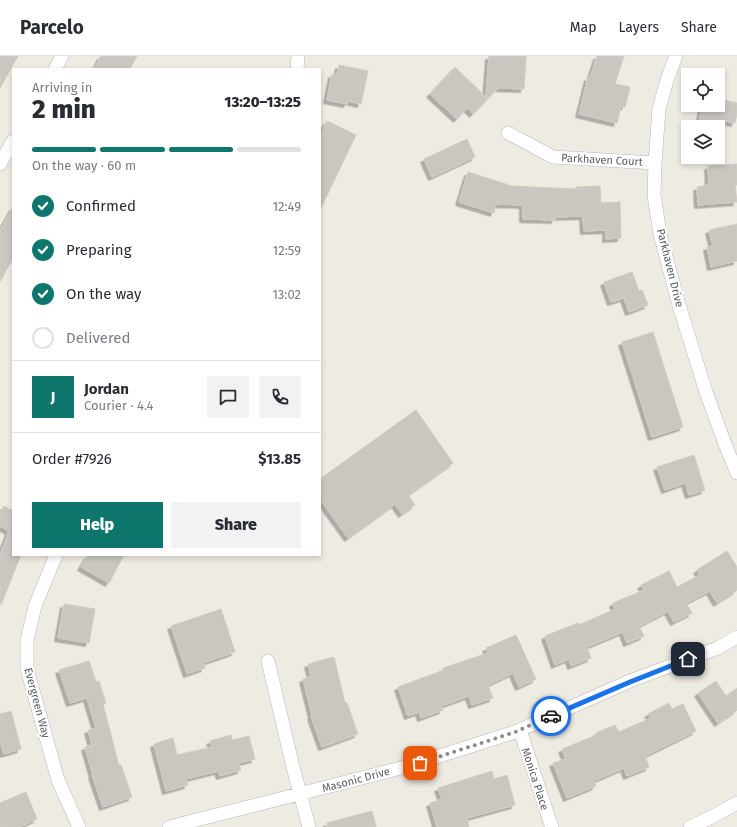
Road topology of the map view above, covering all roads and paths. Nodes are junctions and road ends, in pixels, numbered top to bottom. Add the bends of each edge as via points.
1 (62, 56) edge
2 (298, 56) edge
3 (676, 56) edge
4 (56, 68) edge
5 (297, 68) edge
6 (508, 133) dead end
7 (12, 143) edge
8 (655, 163) junction
9 (0, 164) edge
10 (737, 473) edge
11 (56, 556) edge
12 (737, 637) edge
13 (268, 661) dead end
14 (520, 730) junction
15 (300, 794) junction
16 (737, 803) edge
17 (79, 827) edge
18 (169, 827) edge
19 (309, 827) edge
20 (552, 827) edge
21 (690, 827) edge

1 - 4 street
2 - 5 street
3 - 8 street, Parkhaven Drive via 659,109
6 - 8 street, Parkhaven Court via 553,157
7 - 9 street
8 - 10 street, Parkhaven Drive via 654,195 660,234 678,305 724,444
11 - 17 street, Evergreen Way via 35,606 27,640 27,669 58,780
12 - 14 street, Masonic Drive via 718,648 630,682
13 - 15 street
14 - 15 street, Masonic Drive via 405,767
14 - 20 street, Monica Place
15 - 18 street, Masonic Drive
15 - 19 street
16 - 21 street

